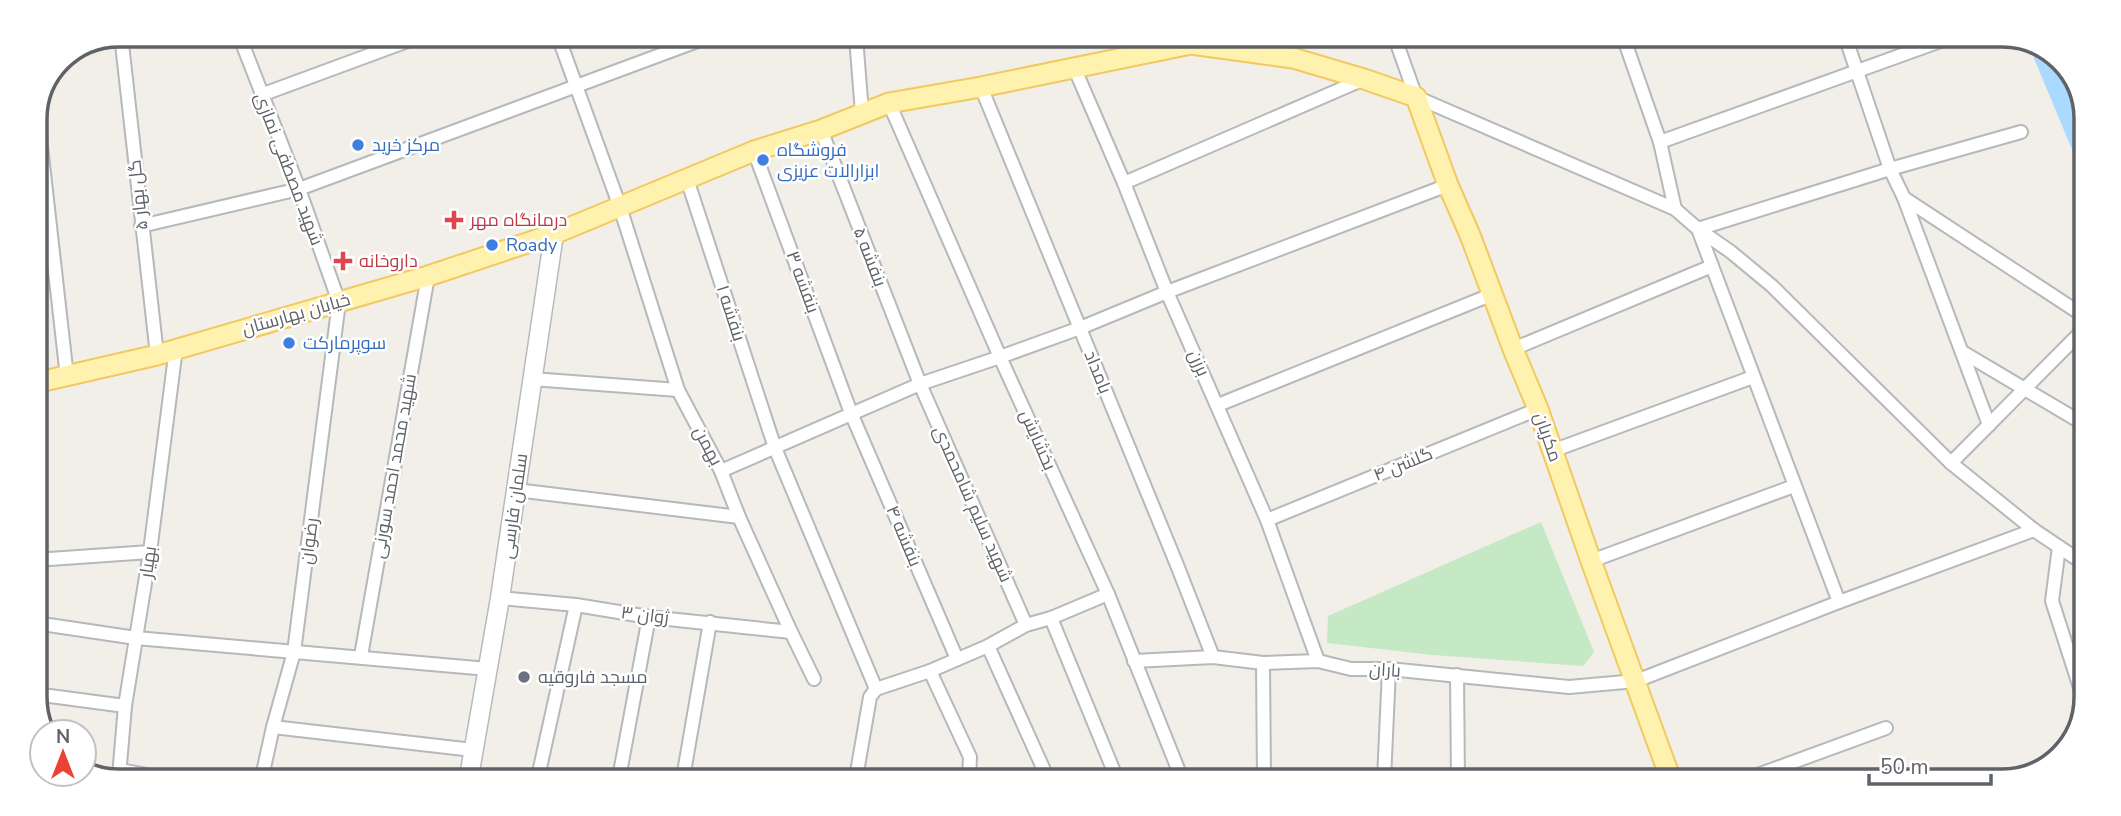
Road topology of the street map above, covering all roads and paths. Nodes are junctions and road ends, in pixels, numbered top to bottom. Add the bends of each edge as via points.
1 (122, 47) edge
2 (243, 47) edge
3 (391, 47) edge
4 (562, 47) edge
5 (681, 47) edge
6 (857, 47) edge
7 (1176, 47) edge
8 (1213, 47) edge
9 (1398, 47) edge
10 (1627, 47) edge
11 (1849, 47) edge
12 (1924, 47) edge
13 (1074, 67) junction
14 (1857, 72) junction
15 (1364, 79) junction
16 (577, 85) junction
17 (981, 87) junction
18 (261, 95) junction
19 (1416, 97) junction
20 (889, 103) junction
21 (862, 113) junction
22 (821, 130) junction
23 (2021, 132) dead end
24 (1660, 142) junction
25 (754, 151) junction
26 (1890, 170) junction
27 (687, 179) junction
28 (1124, 183) junction
29 (1448, 185) junction
30 (299, 189) junction
31 (1904, 198) junction
32 (47, 200) edge
33 (620, 207) junction
34 (1675, 209) junction
35 (141, 226) junction
36 (1698, 229) junction
37 (554, 234) junction
38 (1712, 266) junction
39 (428, 276) junction
40 (1167, 292) junction
41 (1493, 293) junction
42 (339, 302) junction
43 (2074, 309) edge
44 (1080, 328) junction
45 (2074, 339) edge
46 (176, 348) junction
47 (1513, 349) junction
48 (1964, 353) junction
49 (157, 355) junction
50 (1000, 357) junction
51 (67, 377) junction
52 (1753, 377) junction
53 (532, 379) junction
54 (47, 381) edge
55 (920, 384) junction
56 (2025, 388) junction
57 (678, 390) junction
58 (1218, 405) junction
59 (1538, 408) junction
60 (851, 413) junction
61 (2074, 418) edge
62 (1989, 425) junction
63 (775, 448) junction
64 (1552, 451) junction
65 (1951, 463) junction
66 (721, 471) junction
67 (1794, 486) junction
68 (516, 491) junction
69 (739, 517) junction
70 (1267, 520) junction
71 (2034, 530) junction
72 (2059, 547) junction
73 (150, 552) junction
74 (2074, 557) edge
75 (47, 559) edge
76 (1591, 561) junction
77 (1108, 594) junction
78 (500, 598) junction
79 (1839, 603) junction
80 (576, 605) junction
81 (649, 617) junction
82 (1051, 618) junction
83 (710, 622) junction
84 (47, 625) edge
85 (1026, 625) junction
86 (790, 632) junction
87 (136, 638) junction
88 (988, 646) junction
89 (294, 652) junction
90 (360, 656) junction
91 (1213, 657) junction
92 (957, 659) junction
93 (1133, 661) junction
94 (1318, 662) junction
95 (1263, 663) junction
96 (488, 669) junction
97 (1389, 669) junction
98 (2074, 669) edge
99 (930, 671) junction
100 (1457, 675) junction
101 (814, 679) dead end
102 (1636, 681) junction
103 (876, 688) junction
104 (47, 696) edge
105 (125, 706) junction
106 (273, 726) junction
107 (1886, 728) dead end
108 (472, 750) junction
109 (119, 769) edge
110 (264, 769) edge
111 (470, 769) edge
112 (540, 769) edge
113 (621, 769) edge
114 (685, 769) edge
115 (858, 769) edge
116 (969, 769) edge
117 (1043, 769) edge
118 (1114, 769) edge
119 (1178, 769) edge
120 (1264, 769) edge
121 (1384, 769) edge
122 (1458, 769) edge
123 (1667, 769) edge
124 (1774, 769) edge

1 - 35 street, گل بهار ۵
2 - 18 street, شهید مصطفی نمازی
3 - 18 street
4 - 16 street, بهمن
5 - 16 street
6 - 21 street
7 - 13 main road, خیابان بهارستان
8 - 15 main road, خیابان بهارستان via 1293,58
9 - 19 street
10 - 24 street
11 - 14 street
12 - 14 street
13 - 17 main road, خیابان بهارستان
13 - 28 street, برزن
14 - 24 street
14 - 26 street
15 - 19 main road, خیابان بهارستان
15 - 28 street
16 - 30 street
16 - 33 street, بهمن
17 - 20 main road, خیابان بهارستان
17 - 44 street, بامداد
18 - 30 street, شهید مصطفی نمازی
19 - 29 main road, مکریان
19 - 34 street
20 - 21 main road, خیابان بهارستان
20 - 50 street, بخشایش
21 - 22 main road, خیابان بهارستان
22 - 25 main road, خیابان بهارستان
22 - 55 street, بنفشه ۵
23 - 26 street
24 - 34 street
25 - 27 main road, خیابان بهارستان
25 - 60 street, بنفشه ۳
26 - 31 street
26 - 36 street
27 - 33 main road, خیابان بهارستان
27 - 63 street, بنفشه ۱
28 - 40 street, برزن
29 - 40 street
29 - 41 main road, مکریان
30 - 35 street
30 - 42 street, شهید مصطفی نمازی
31 - 43 street
31 - 48 street
32 - 51 street
33 - 37 main road, خیابان بهارستان
33 - 57 street, بهمن
34 - 36 street
35 - 49 street, گل بهار ۵
36 - 38 street
36 - 65 street via 1772,286
37 - 39 main road, خیابان بهارستان
37 - 53 main road, سلمان فارسی
38 - 47 street
38 - 52 street
39 - 42 main road, خیابان بهارستان
39 - 90 street, شهید محمد احمد سورنی
40 - 44 street
40 - 58 street, برزن
41 - 47 main road, مکریان
41 - 58 street
42 - 46 main road, خیابان بهارستان
42 - 89 street, رضوان
44 - 50 street
44 - 91 street, بامداد
45 - 56 street
46 - 49 main road, خیابان بهارستان
46 - 73 street, بهیار
47 - 59 main road, مکریان
48 - 56 street
48 - 62 street
49 - 51 main road, خیابان بهارستان
50 - 55 street
50 - 77 street, بخشایش
51 - 54 main road, خیابان بهارستان
52 - 64 street
52 - 67 street
53 - 57 street
53 - 68 main road, سلمان فارسی
55 - 60 street
55 - 85 street, شهید سلیم شامحمدی
56 - 61 street
56 - 62 street
57 - 66 street, بهمن
58 - 70 street, برزن
59 - 64 main road, مکریان
59 - 70 street, گلشن ۴
60 - 63 street
60 - 92 street, بنفشه ۴
62 - 65 street
63 - 66 street
63 - 103 street, بنفشه ۱
64 - 76 main road, مکریان
65 - 71 street
66 - 69 street, بهمن
67 - 76 street
67 - 79 street
68 - 69 street
68 - 78 main road, سلمان فارسی
69 - 86 street, بهمن
70 - 94 street, برزن
71 - 72 street
71 - 79 street, باران
72 - 74 street
72 - 98 street via 2052,601
73 - 75 street
73 - 87 street, بهیار
76 - 102 main road, مکریان
77 - 82 street
77 - 93 street, بخشایش
78 - 80 street, ژوان ۳
78 - 96 main road, سلمان فارسی
79 - 102 street, باران
80 - 81 street, ژوان ۳
80 - 112 street
81 - 83 street, ژوان ۳
81 - 113 street
82 - 85 street
82 - 118 street
83 - 86 street, ژوان ۳
83 - 114 street
84 - 87 street
85 - 88 street
86 - 101 street, بهمن
87 - 89 street
87 - 105 street, بهیار
88 - 92 street
88 - 117 street
89 - 90 street
89 - 106 street, رضوان
90 - 96 street
91 - 93 street, باران
91 - 95 street, باران
92 - 99 street
93 - 119 street, بخشایش
94 - 95 street, باران
94 - 97 street, باران via 1351,669
95 - 120 street
96 - 108 main road, سلمان فارسی
97 - 100 street, باران
97 - 121 street
99 - 103 street
99 - 116 street via 970,757
100 - 102 street, باران via 1569,687
100 - 122 street
102 - 123 main road, مکریان
103 - 115 street via 870,697
104 - 105 street
105 - 109 street, بهیار
106 - 108 street
106 - 110 street, رضوان
107 - 124 street
108 - 111 main road, سلمان فارسی

